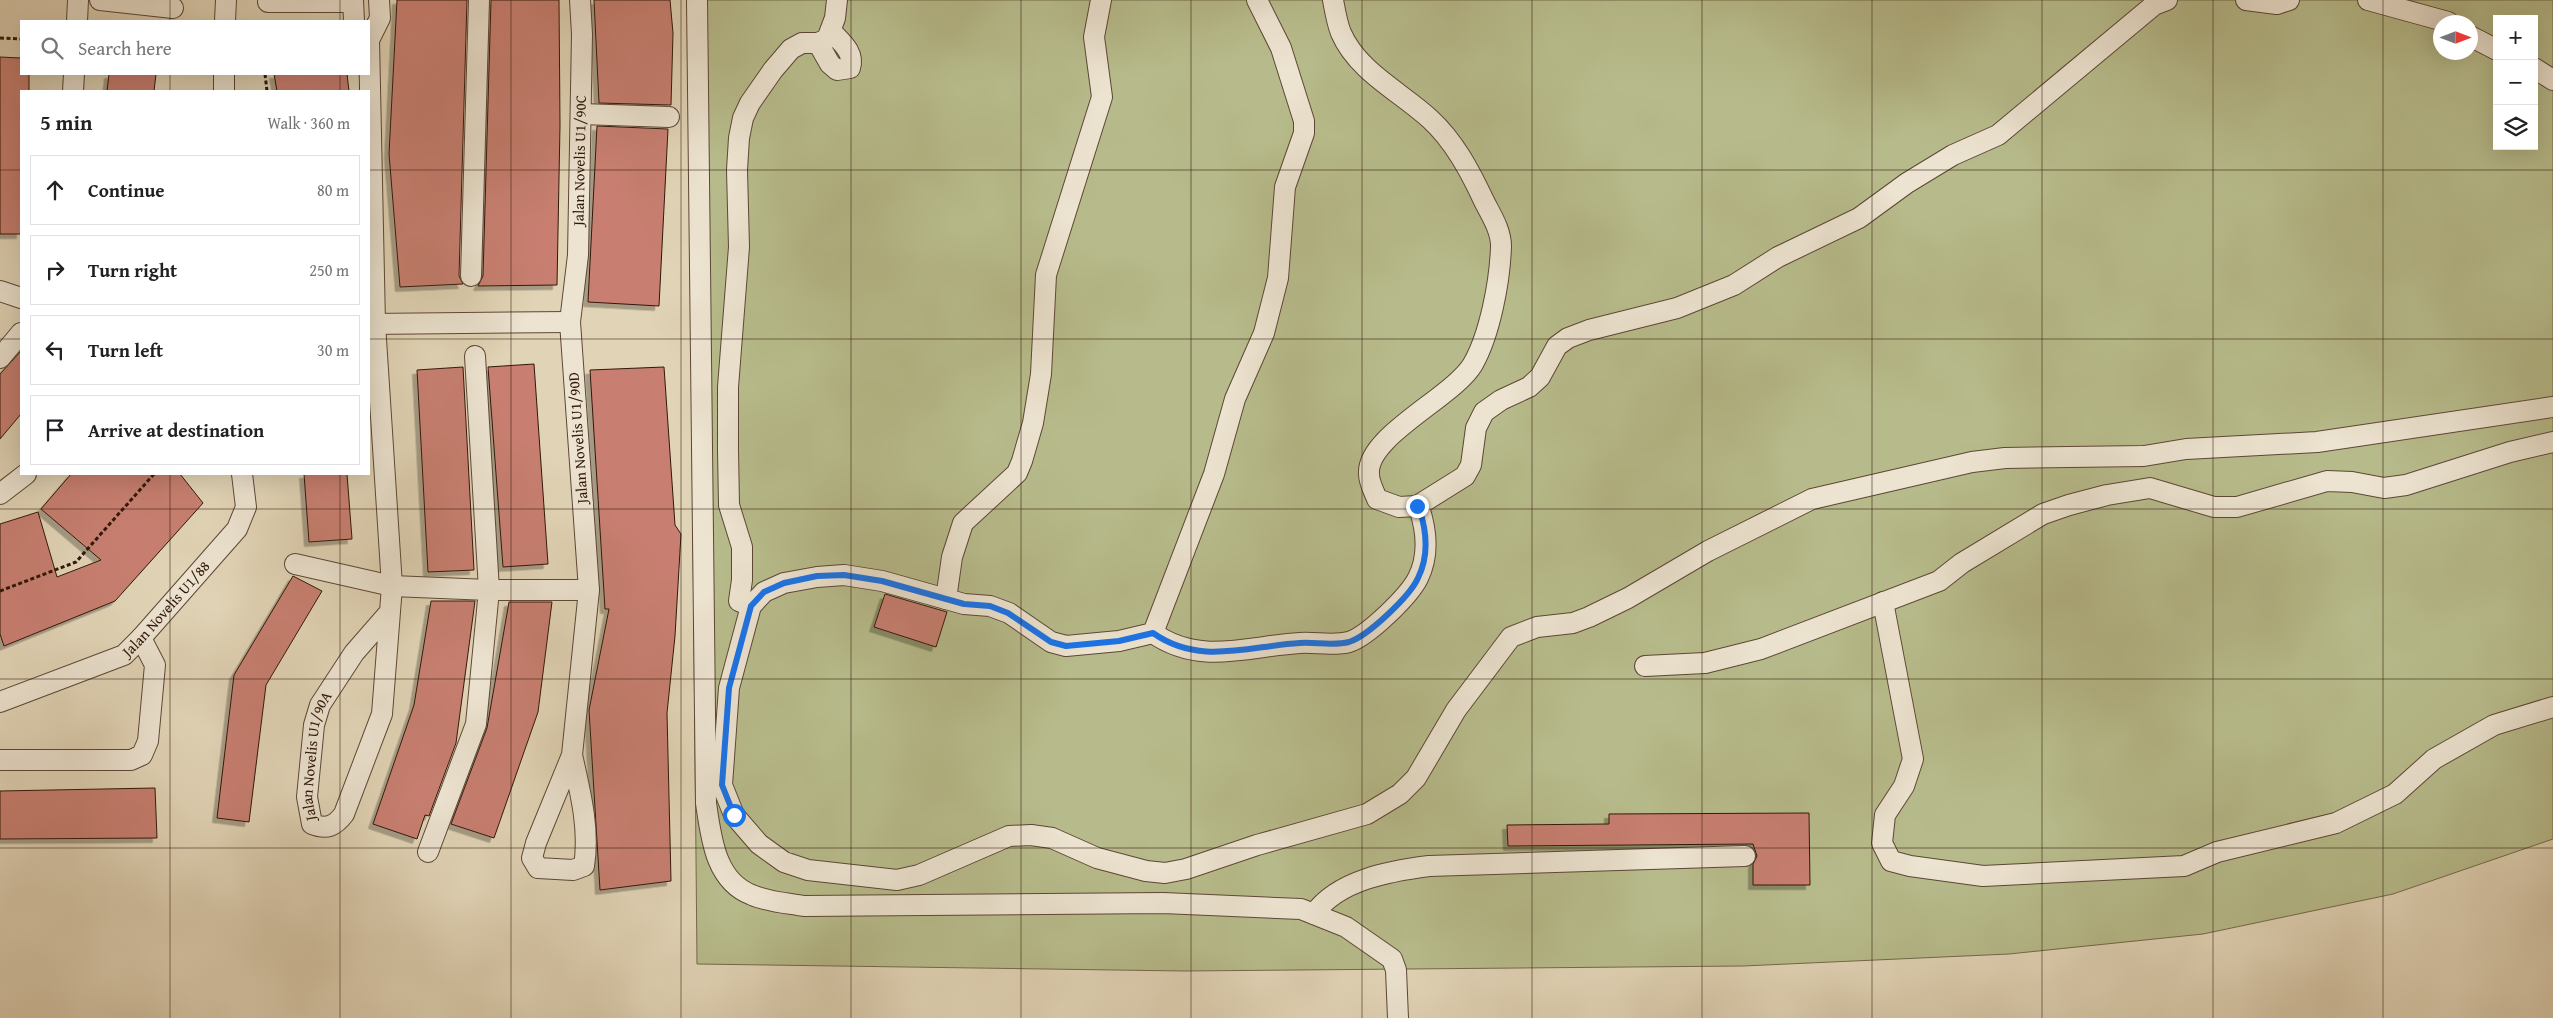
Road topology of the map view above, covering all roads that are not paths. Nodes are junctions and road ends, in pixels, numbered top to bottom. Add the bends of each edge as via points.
1 (100, 0) edge
2 (226, 0) edge
3 (380, 0) edge
4 (479, 0) edge
5 (580, 0) edge
6 (697, 0) edge
7 (837, 0) edge
8 (1101, 0) edge
9 (1257, 0) edge
10 (1333, 0) edge
11 (2167, 0) edge
12 (2246, 0) edge
13 (2289, 0) edge
14 (2368, 0) edge
15 (268, 2) dead end
16 (173, 8) dead end
17 (353, 8) edge
18 (2433, 18) edge
19 (225, 20) edge
20 (370, 38) edge
21 (2478, 40) edge
22 (2493, 48) edge
23 (2538, 71) edge
24 (74, 75) edge
25 (224, 75) edge
26 (369, 75) edge
27 (2553, 80) edge
28 (73, 90) edge
29 (224, 90) edge
30 (370, 90) edge
31 (582, 114) junction
32 (669, 117) dead end
33 (370, 135) edge
34 (471, 276) dead end
35 (0, 291) edge
36 (20, 298) edge
37 (570, 322) junction
38 (372, 324) edge
39 (20, 334) edge
40 (475, 356) dead end
41 (0, 358) edge
42 (2553, 407) edge
43 (2553, 442) edge
44 (2144, 456) junction
45 (20, 473) edge
46 (0, 474) edge
47 (25, 475) edge
48 (242, 475) edge
49 (2150, 488) junction
50 (0, 494) edge
51 (1417, 506) junction
52 (295, 564) dead end
53 (392, 586) junction
54 (489, 590) junction
55 (589, 590) junction
56 (946, 599) junction
57 (1883, 602) junction
58 (751, 606) junction
59 (388, 614) junction
60 (1153, 633) junction
61 (141, 638) junction
62 (1645, 666) dead end
63 (0, 702) edge
64 (2553, 707) edge
65 (572, 755) junction
66 (0, 760) edge
67 (428, 852) dead end
68 (1745, 856) dead end
69 (1314, 914) junction
70 (1398, 1018) edge

1 - 16 street
2 - 19 street
3 - 20 street via 380,18
4 - 34 street
5 - 31 street, Jalan Novelis U1/90C
6 - 69 street via 706,804 713,849 722,868 736,887 750,895 804,906 1163,903 1301,908
7 - 58 street via 824,37 791,49 772,70 750,103 739,138 736,170 739,247 728,387 729,505 742,547 739,602
8 - 56 street via 1094,37 1102,97 1046,275 1041,374 1033,423 1017,473 963,523 952,557
9 - 60 street via 1281,48 1304,121 1304,133 1284,187 1278,278 1264,333 1235,399 1214,474
10 - 51 street via 1341,33 1357,58 1431,120 1450,142 1473,179 1497,228 1501,244 1486,332 1473,364 1446,393 1402,425 1371,462 1369,472 1377,499 1399,507
11 - 51 street via 2154,5 1998,135 1952,155 1859,218 1778,257 1734,285 1676,308 1589,330 1556,346 1540,377 1529,387 1484,412 1476,428 1471,465 1465,476
12 - 13 street via 2277,4
14 - 18 street
15 - 17 street
21 - 22 street
23 - 27 street
24 - 28 street
25 - 29 street
26 - 30 street, Jalan Novelis U1/90A
31 - 32 street
31 - 37 street, Jalan Novelis U1/90C via 578,255
33 - 38 street, Jalan Novelis U1/90A
35 - 36 street
37 - 38 street
37 - 55 street, Jalan Novelis U1/90D
38 - 53 street, Jalan Novelis U1/90A
39 - 41 street
40 - 54 street
42 - 44 street via 2317,442 2186,449
43 - 49 street via 2406,485 2384,488 2328,480 2237,507 2214,507
44 - 49 street
44 - 58 street via 2005,458 1963,464 1812,499 1708,551 1589,617 1573,623 1537,627 1511,637 1456,710 1416,778 1400,794 1367,814 1165,873 1097,858 1052,838 1031,835 1009,836 919,875 897,880 808,870 784,862 759,844 734,815 722,785 729,688
45 - 46 street
47 - 50 street
48 - 61 street, Jalan Novelis U1/88 via 246,507 237,528
49 - 57 street via 2069,504 2043,514 1962,563 1939,581
51 - 60 street via 1421,510 1426,538 1424,560 1417,580 1380,622 1349,642 1288,643 1210,653 1175,644
52 - 53 street
53 - 54 street
53 - 59 street, Jalan Novelis U1/90A
54 - 55 street
54 - 67 street via 476,724
55 - 65 street, Jalan Novelis U1/90D
56 - 58 street via 882,581 844,575 817,576 784,583 764,592
56 - 60 street via 990,606 1008,613 1051,642 1066,646 1119,641
57 - 62 street via 1761,650 1705,663
57 - 64 street via 1912,744 1912,759 1904,786 1885,815 1882,843 1891,861 1910,866 1983,876 2184,866 2217,852 2336,823 2395,794 2434,759 2494,725
59 - 59 street, Jalan Novelis U1/90A via 382,714 344,814 336,824 324,828 312,824 307,797 314,725 320,705 354,653
61 - 63 street, Jalan Novelis U1/88 via 124,655
61 - 66 street via 155,665 148,742 142,755 132,760
65 - 65 street, Jalan Novelis U1/90D via 583,804 584,866 573,870 538,868 532,858 536,843
68 - 69 street via 1429,866 1396,870 1333,894
69 - 70 street via 1346,927 1392,959 1396,970

